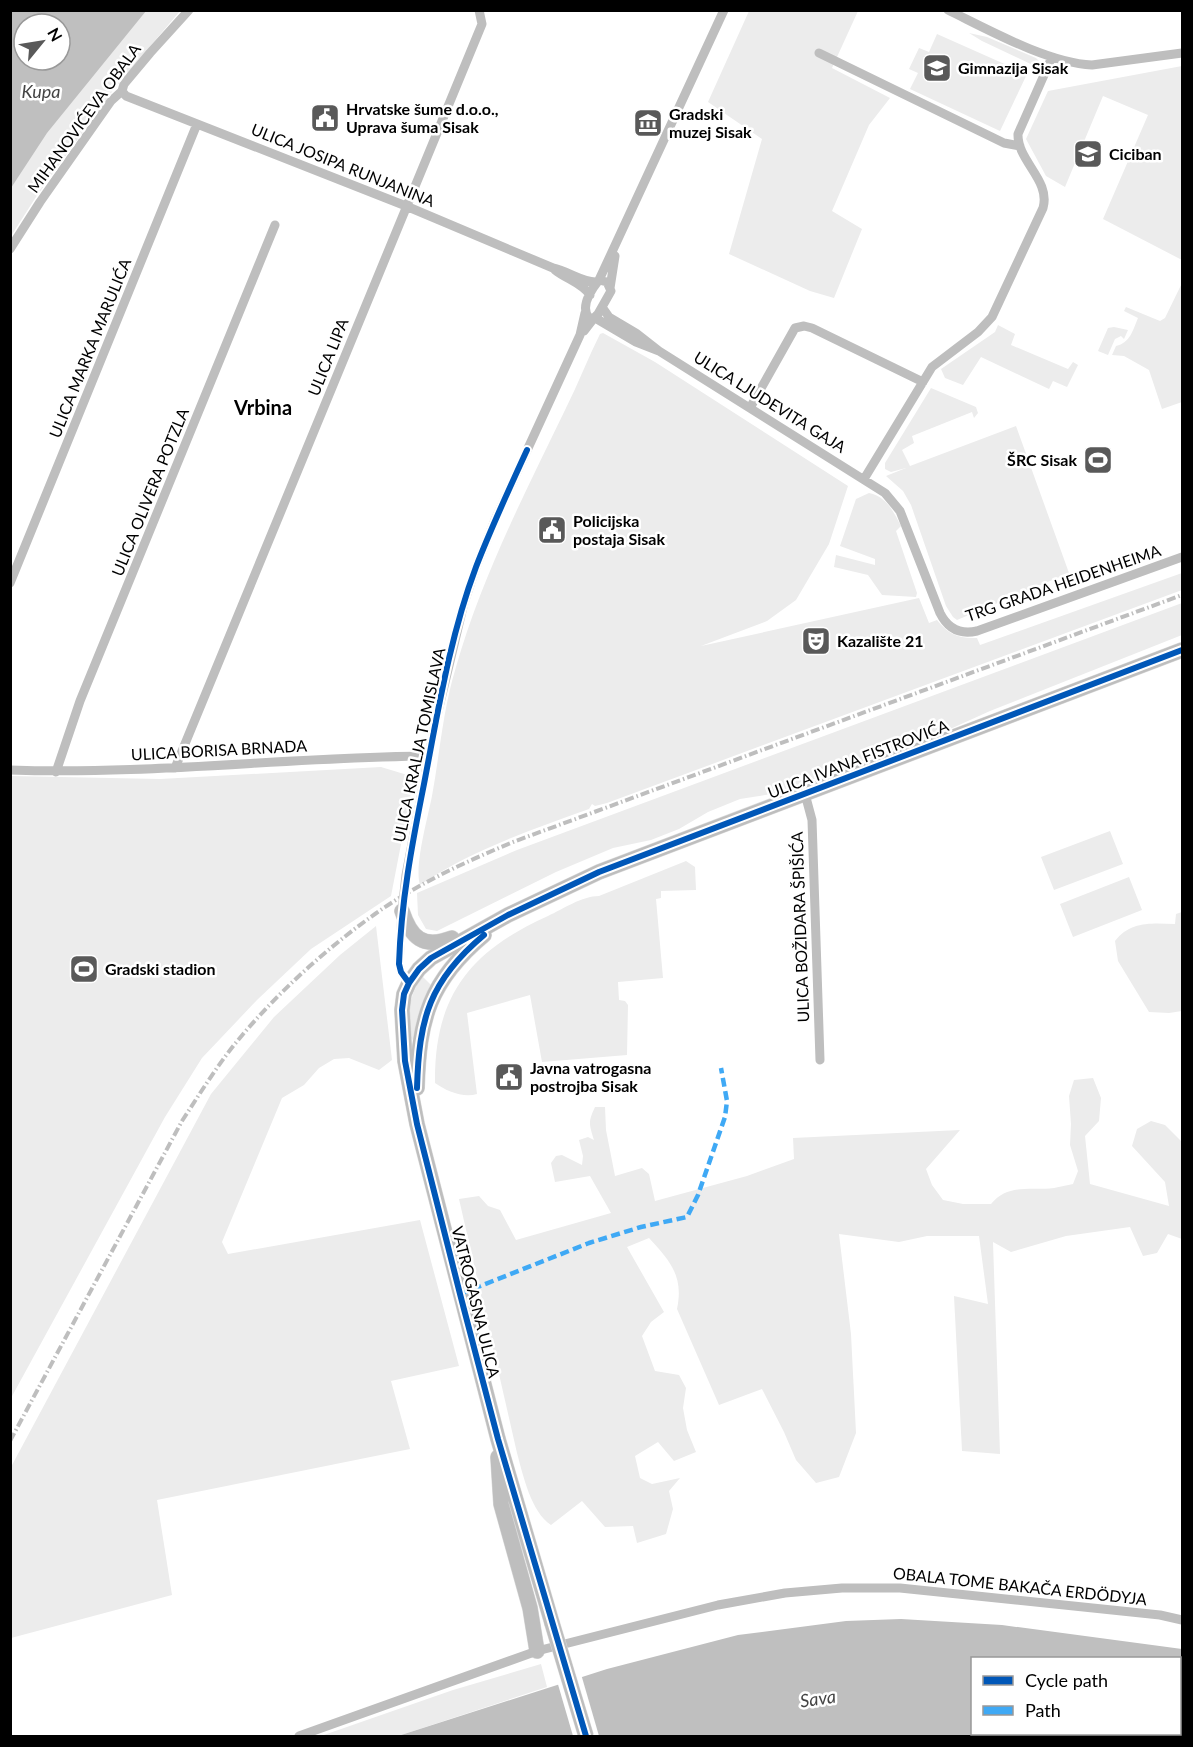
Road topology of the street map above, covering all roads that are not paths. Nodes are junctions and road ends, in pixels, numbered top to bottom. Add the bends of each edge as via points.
1 (189, 10) edge
2 (479, 10) edge
3 (724, 10) edge
4 (948, 10) edge
5 (819, 53) dead end
6 (1182, 53) edge
7 (1052, 57) junction
8 (122, 91) junction
9 (197, 124) junction
10 (1020, 146) junction
11 (406, 206) junction
12 (275, 225) dead end
13 (616, 248) junction
14 (10, 249) edge
15 (553, 268) junction
16 (598, 281) junction
17 (610, 288) junction
18 (590, 295) junction
19 (602, 307) junction
20 (590, 316) junction
21 (659, 351) junction
22 (922, 382) junction
23 (750, 408) junction
24 (864, 479) junction
25 (1182, 557) edge
26 (10, 583) edge
27 (1182, 650) edge
28 (429, 756) junction
29 (175, 768) junction
30 (10, 770) edge
31 (56, 772) junction
32 (805, 794) junction
33 (402, 911) junction
34 (508, 915) junction
35 (472, 934) junction
36 (409, 983) junction
37 (820, 1060) dead end
38 (417, 1124) junction
39 (498, 1439) junction
40 (1182, 1620) edge
41 (537, 1651) junction
42 (299, 1737) edge
43 (586, 1737) edge

1 - 8 street, MIHANOVIĆEVA OBALA
2 - 11 street, ULICA LIPA via 482,24
3 - 13 street
4 - 7 street
5 - 10 street via 1004,143
6 - 7 street via 1092,64
7 - 10 street via 1020,126
8 - 9 street, ULICA JOSIPA RUNJANINA
8 - 14 street, MIHANOVIĆEVA OBALA via 111,101
9 - 11 street, ULICA JOSIPA RUNJANINA
9 - 26 street, ULICA MARKA MARULIĆA
10 - 22 street via 1043,190 1043,208 992,317 974,336 932,367
11 - 15 street, ULICA JOSIPA RUNJANINA
11 - 29 street, ULICA LIPA
12 - 31 street, ULICA OLIVERA POTZLA via 80,701
13 - 16 street
13 - 17 street
15 - 16 street, ULICA JOSIPA RUNJANINA
15 - 18 street, ULICA JOSIPA RUNJANINA
16 - 17 street, ULICA JOSIPA RUNJANINA via 607,282
16 - 18 street, ULICA KRALJA TOMISLAVA
17 - 19 street
18 - 20 street, ULICA KRALJA TOMISLAVA via 585,305
19 - 20 street
19 - 21 street, ULICA LJUDEVITA GAJA via 609,317
20 - 21 street, ULICA LJUDEVITA GAJA
20 - 28 street, ULICA KRALJA TOMISLAVA via 476,567 458,626
21 - 23 street, ULICA LJUDEVITA GAJA
22 - 23 street via 812,328 799,326
22 - 24 street
23 - 24 street, ULICA LJUDEVITA GAJA
24 - 25 street, TRG GRADA HEIDENHEIMA via 885,493 900,511 940,613 948,625 963,633
27 - 32 main road, ULICA IVANA FISTROVIĆA
28 - 29 street, ULICA BORISA BRNADA
28 - 33 street, ULICA KRALJA TOMISLAVA
29 - 31 street, ULICA BORISA BRNADA
30 - 31 street, ULICA BORISA BRNADA
32 - 34 main road, ULICA IVANA FISTROVIĆA via 599,872
32 - 37 street, ULICA BOŽIDARA ŠPIŠIĆA via 812,820
33 - 35 main road via 412,932 429,943
33 - 36 street, ULICA KRALJA TOMISLAVA via 399,964
34 - 35 main road
34 - 38 main road via 458,958 429,1005 420,1042
35 - 36 main road via 424,963
36 - 38 main road, VATROGASNA ULICA via 402,1002 402,1021
38 - 39 main road, VATROGASNA ULICA
39 - 41 main road via 501,1504 531,1608
39 - 43 main road, VATROGASNA ULICA, bridge
40 - 41 street, OBALA TOME BAKAČA ERDÖDYJA via 945,1591 842,1588 718,1605
41 - 42 street, OBALA TOME BAKAČA ERDÖDYJA

